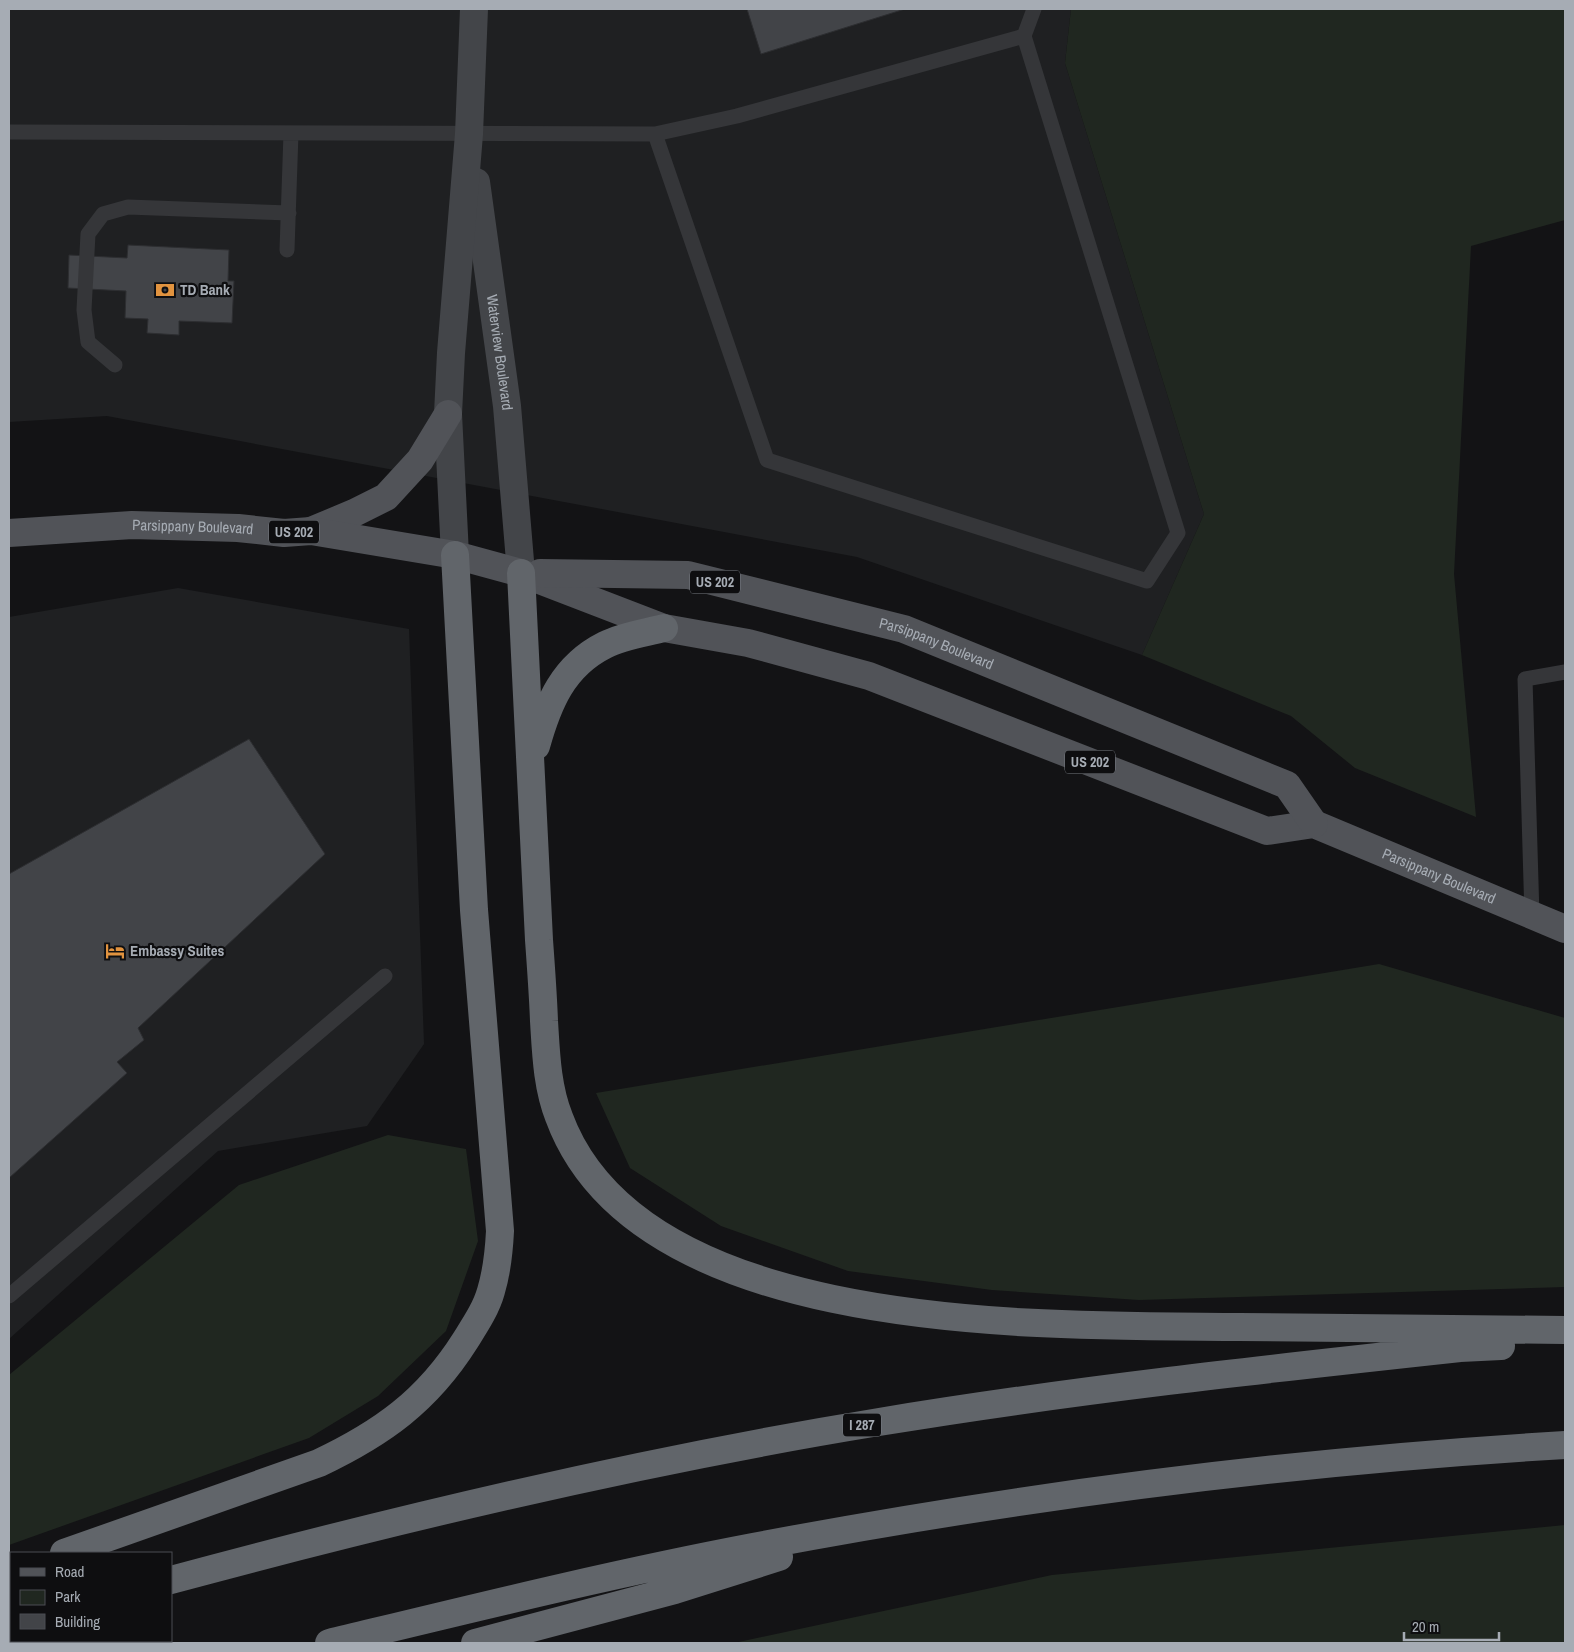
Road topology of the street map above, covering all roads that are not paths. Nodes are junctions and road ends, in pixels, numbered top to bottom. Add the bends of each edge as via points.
1 (474, 9) edge
2 (1034, 9) edge
3 (1024, 36) junction
4 (9, 132) edge
5 (291, 133) junction
6 (469, 134) junction
7 (655, 134) junction
8 (288, 214) junction
9 (287, 250) dead end
10 (115, 365) dead end
11 (448, 414) junction
12 (311, 531) junction
13 (9, 534) edge
14 (455, 555) junction
15 (522, 573) junction
16 (664, 628) junction
17 (1565, 672) edge
18 (531, 766) junction
19 (1314, 824) junction
20 (1532, 916) junction
21 (1565, 929) edge
22 (385, 976) dead end
23 (9, 1296) edge
24 (1565, 1330) edge
25 (1565, 1341) edge
26 (1565, 1445) edge
27 (894, 1522) junction
28 (67, 1552) edge
29 (172, 1580) edge
30 (329, 1643) edge
31 (475, 1643) edge

1 - 6 street, Waterview Boulevard
2 - 3 lane
3 - 7 lane via 737,116
3 - 7 lane via 1178,533 1147,581 766,460
4 - 5 lane
5 - 6 lane
5 - 8 lane
6 - 7 lane
6 - 11 street, Waterview Boulevard via 450,353
6 - 15 street, Waterview Boulevard via 507,406
8 - 9 lane
8 - 10 lane via 128,206 103,214 88,234 84,310 88,342
11 - 12 main road via 420,460 386,497
11 - 14 street, Waterview Boulevard
12 - 13 main road, Parsippany Boulevard / US 202 via 284,533 238,528 132,525
12 - 14 main road, Parsippany Boulevard / US 202
14 - 15 main road, Parsippany Boulevard / US 202
14 - 28 highway via 475,920 500,1231 498,1262 491,1292 478,1322 440,1377 384,1428 319,1463
15 - 16 main road, Parsippany Boulevard / US 202
15 - 18 highway
15 - 19 main road, Parsippany Boulevard / US 202 via 688,575 904,629 1287,785
16 - 18 highway via 606,644 583,659 566,676 551,701
16 - 19 main road, Parsippany Boulevard / US 202 via 748,643 869,676 1267,831
17 - 20 lane via 1525,679
18 - 24 highway via 546,1054 550,1089 558,1117 590,1174 612,1198 640,1222 688,1251 744,1274 826,1298 912,1312 1001,1321 1122,1326
19 - 20 main road, Parsippany Boulevard
20 - 21 main road, Parsippany Boulevard
22 - 23 lane
25 - 29 highway, I 287 via 1460,1348 1169,1380 877,1422 723,1450 447,1509
26 - 27 highway via 1470,1450 1191,1479
27 - 30 highway via 609,1576
27 - 31 highway via 675,1590

